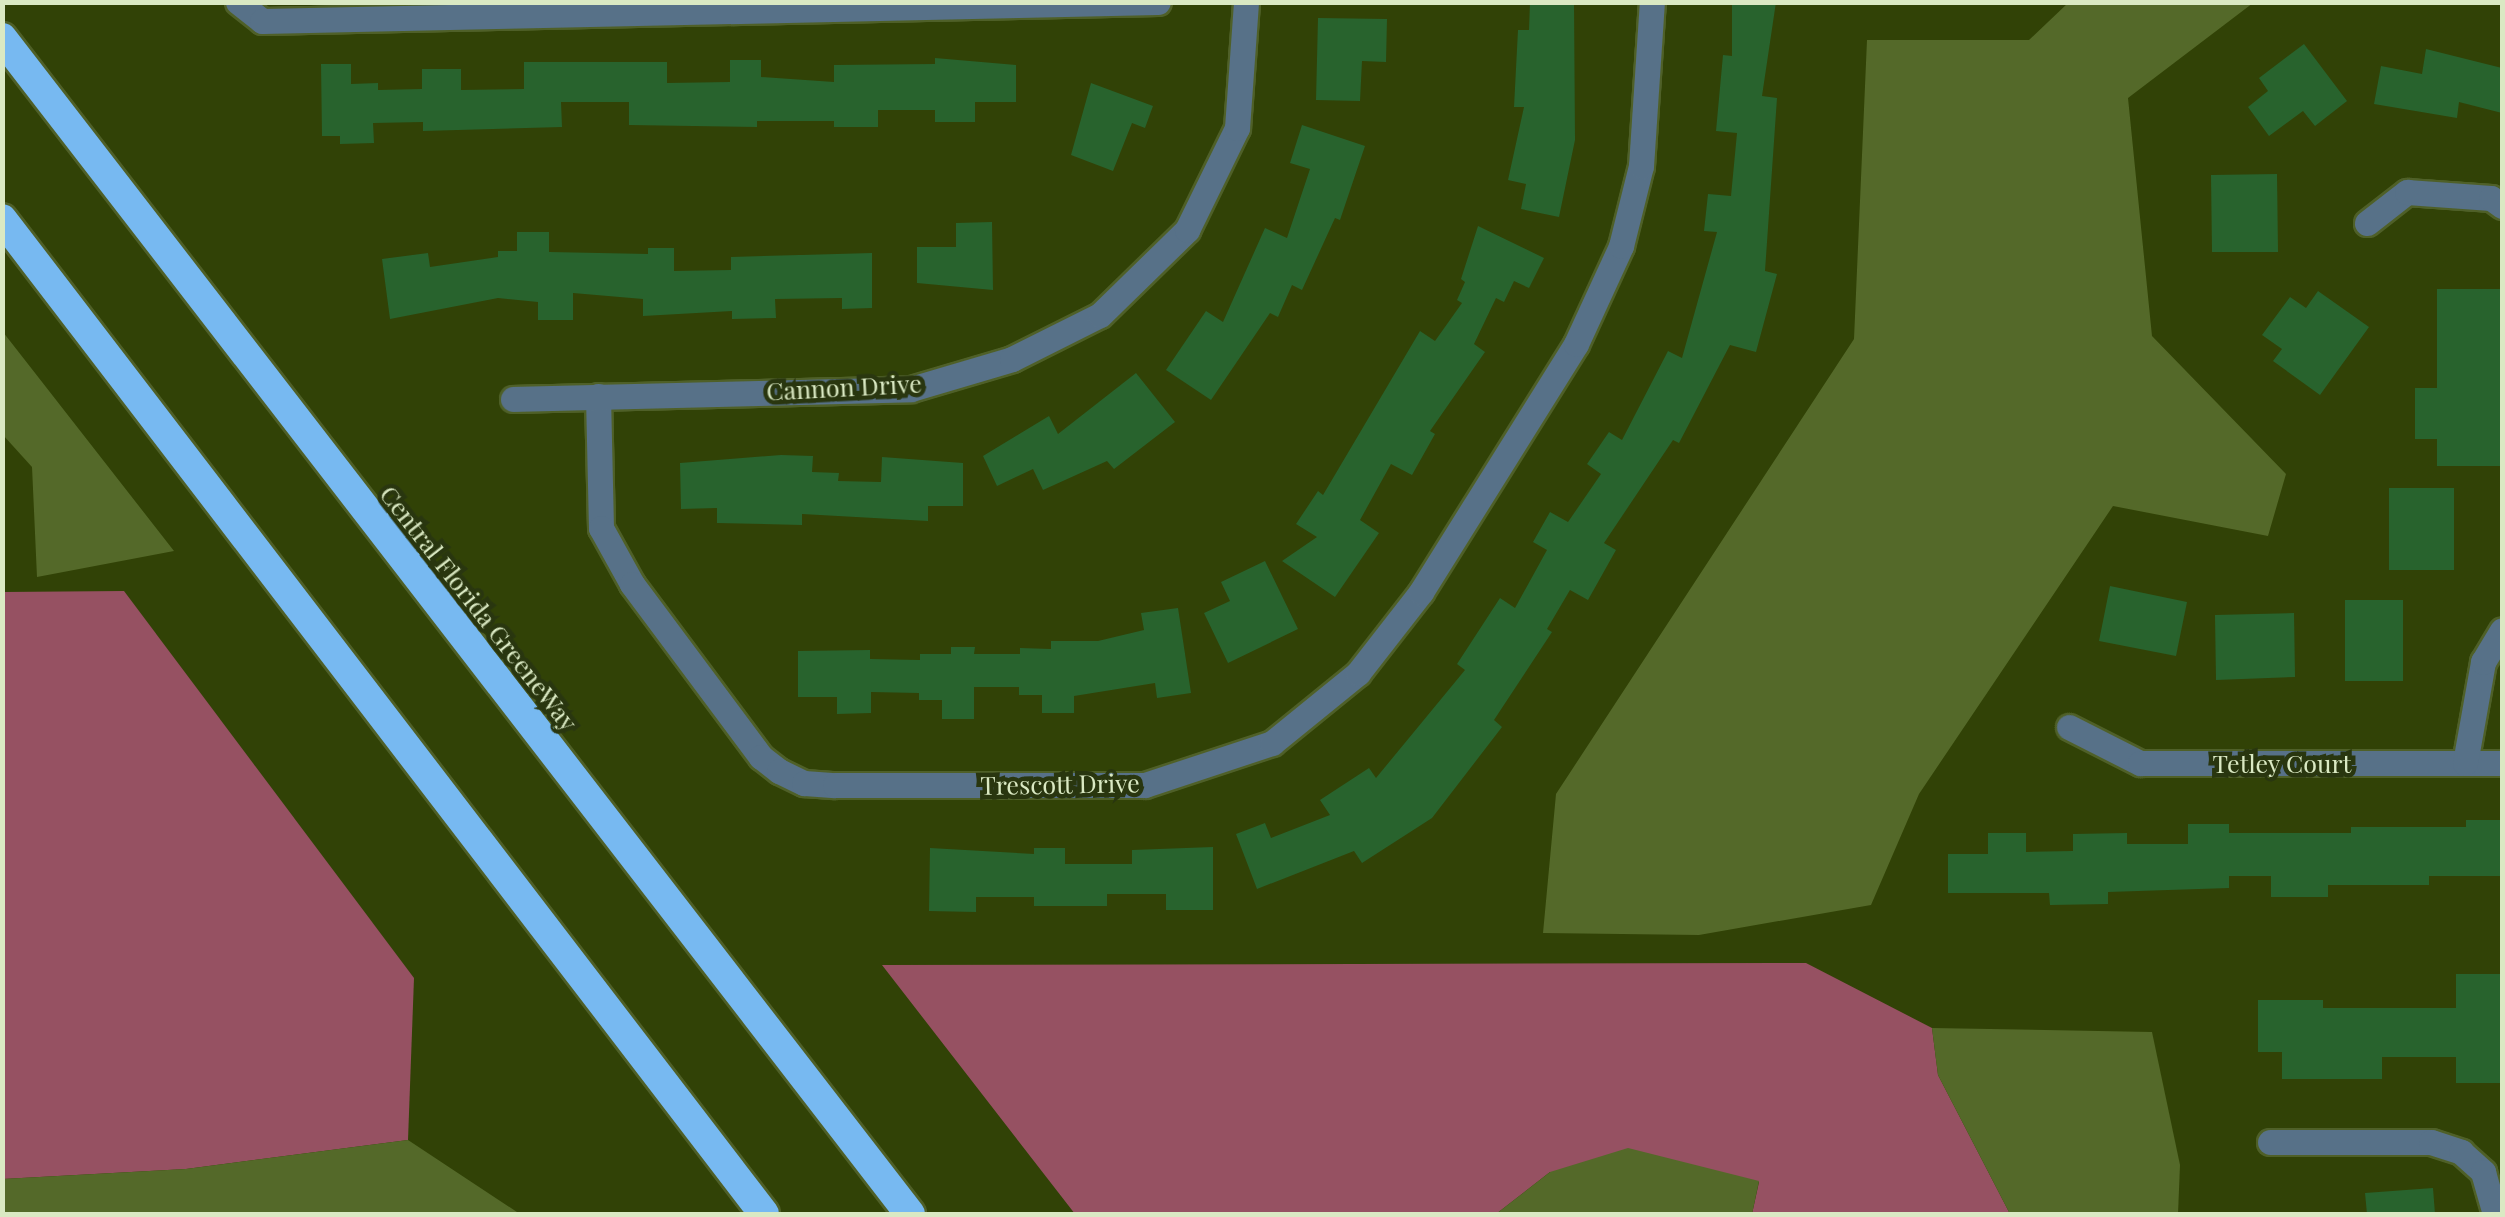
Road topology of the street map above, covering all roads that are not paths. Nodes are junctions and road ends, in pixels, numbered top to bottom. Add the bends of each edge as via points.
1 (238, 2) edge
2 (1158, 2) edge
3 (1246, 2) edge
4 (1652, 2) edge
5 (2, 38) edge
6 (2502, 206) edge
7 (2, 218) edge
8 (2367, 223) dead end
9 (598, 396) junction
10 (513, 399) dead end
11 (2502, 630) edge
12 (2069, 728) dead end
13 (2465, 763) junction
14 (2502, 763) edge
15 (2270, 1142) dead end
16 (764, 1214) edge
17 (910, 1214) edge
18 (2495, 1214) edge

1 - 2 street via 262,21
3 - 9 street, Cannon Drive via 1237,128 1187,230 1100,315 1012,358 912,389
4 - 9 street, Trescott Drive via 1641,166 1621,246 1576,344 1421,592 1358,673 1272,743 1145,785 836,785 779,771 761,757 632,584 601,528
5 - 17 highway, Central Florida GreeneWay
6 - 8 street via 2491,198 2407,192
7 - 16 highway
9 - 10 street, Cannon Drive
11 - 13 street via 2483,662
12 - 13 street, Tetley Court via 2140,762
13 - 14 street, Tetley Court
15 - 18 street via 2432,1142 2461,1152 2482,1172

